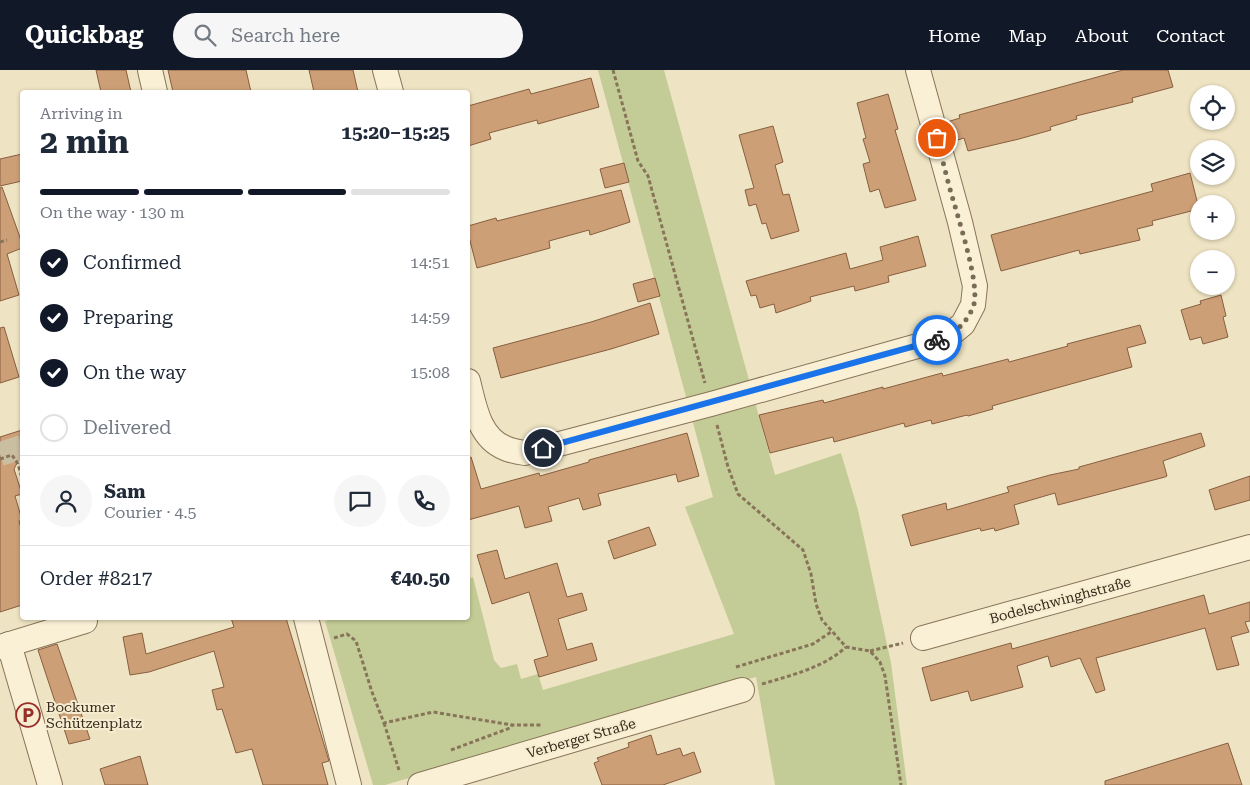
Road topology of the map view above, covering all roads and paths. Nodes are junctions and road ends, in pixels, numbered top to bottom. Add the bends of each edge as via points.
1 (150, 70) edge
2 (384, 70) edge
3 (613, 70) edge
4 (918, 70) edge
5 (155, 90) edge
6 (390, 90) edge
7 (7, 240) dead end
8 (0, 242) edge
9 (470, 389) edge
10 (711, 404) junction
11 (0, 458) edge
12 (20, 471) edge
13 (1250, 547) edge
14 (85, 620) edge
15 (307, 620) edge
16 (923, 638) joint
17 (313, 644) junction
18 (4, 645) edge
19 (846, 646) junction
20 (870, 651) junction
21 (742, 690) joint
22 (384, 723) junction
23 (512, 725) dead end
24 (399, 770) dead end
25 (50, 785) edge
26 (348, 785) edge
27 (420, 785) edge
28 (901, 785) edge

1 - 5 street
2 - 6 street
3 - 10 path via 638,161 648,176
4 - 10 street via 975,286 974,305 963,324 946,338
7 - 8 path
9 - 10 street via 478,420 493,441 525,454
10 - 19 path via 738,494 804,550 822,620
11 - 12 path via 12,455
13 - 16 street, Bodelschwinghstraße
14 - 18 street
15 - 17 street
16 - 20 path
17 - 22 path via 347,634 356,641
17 - 26 street
18 - 25 street
19 - 20 path
19 - 21 path via 815,667
20 - 28 path via 880,662 884,676
21 - 27 street, Verberger Straße
22 - 23 path via 433,712
22 - 24 path

